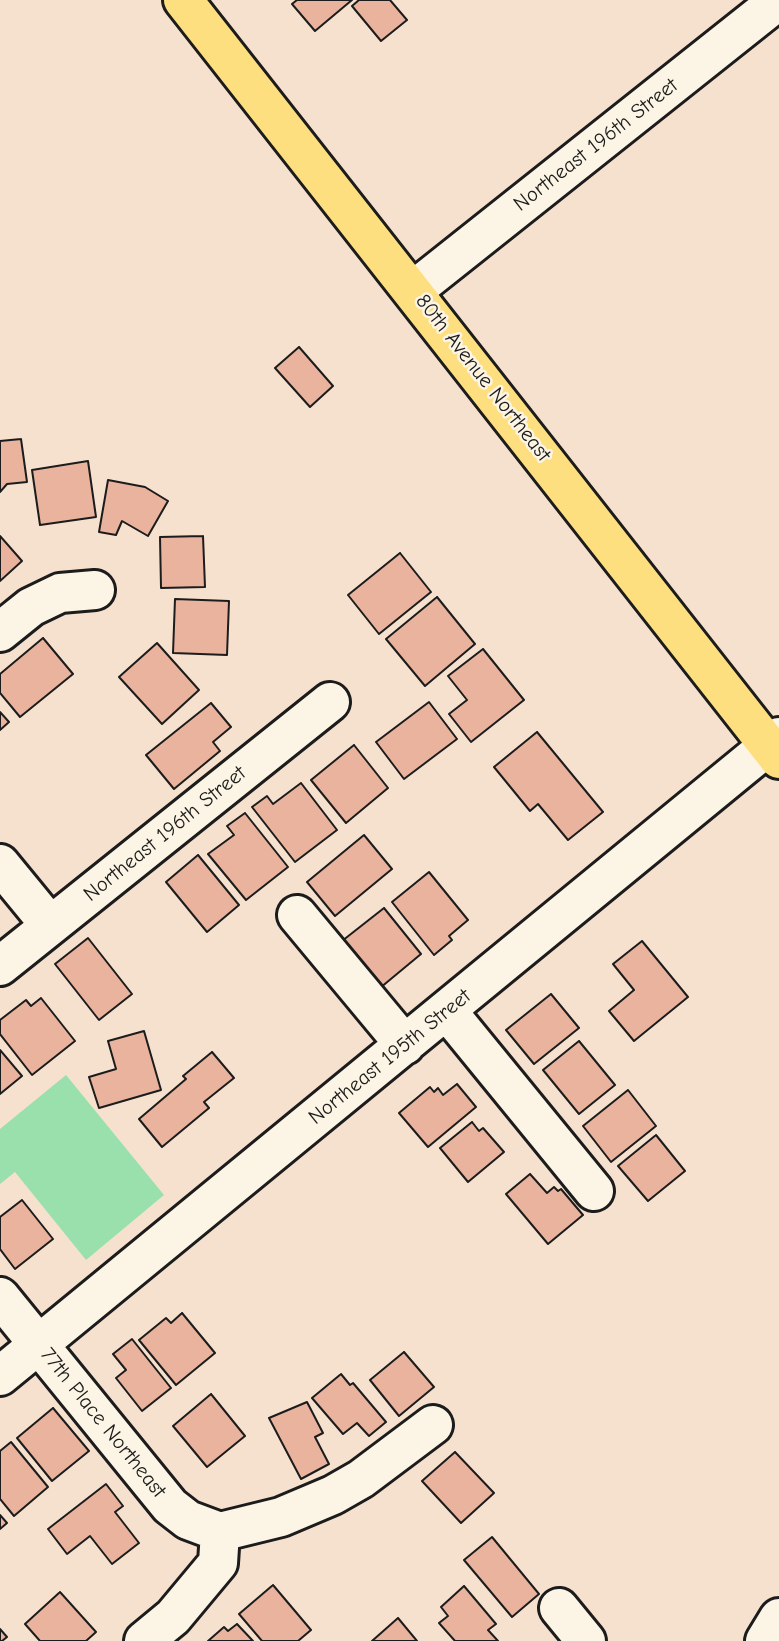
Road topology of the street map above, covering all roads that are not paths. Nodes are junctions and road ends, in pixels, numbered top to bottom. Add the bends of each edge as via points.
1 (183, 0) edge
2 (779, 0) edge
3 (414, 290) junction
4 (94, 590) dead end
5 (0, 632) edge
6 (330, 702) dead end
7 (776, 747) edge
8 (0, 864) edge
9 (297, 915) dead end
10 (50, 925) junction
11 (0, 966) edge
12 (447, 1011) junction
13 (405, 1045) junction
14 (594, 1191) dead end
15 (0, 1297) edge
16 (39, 1344) junction
17 (0, 1376) edge
18 (433, 1425) dead end
19 (220, 1532) junction
20 (559, 1608) dead end
21 (779, 1618) edge
22 (144, 1641) edge
23 (586, 1641) edge
24 (765, 1641) edge

1 - 3 main road, 80th Avenue Northeast
2 - 3 street, Northeast 196th Street
3 - 7 main road, 80th Avenue Northeast
4 - 5 street via 60,593 31,607
6 - 10 street, Northeast 196th Street
7 - 12 street, Northeast 195th Street
8 - 10 street
9 - 13 street
10 - 11 street, Northeast 196th Street
12 - 13 street, Northeast 195th Street
12 - 14 street
13 - 16 street, Northeast 195th Street
15 - 16 street, 77th Place Northeast
16 - 17 street, Northeast 195th Street
16 - 19 street, 77th Place Northeast via 170,1506 188,1520
18 - 19 street via 333,1495 281,1517
19 - 22 street via 219,1563 173,1617
20 - 23 street
21 - 24 street

